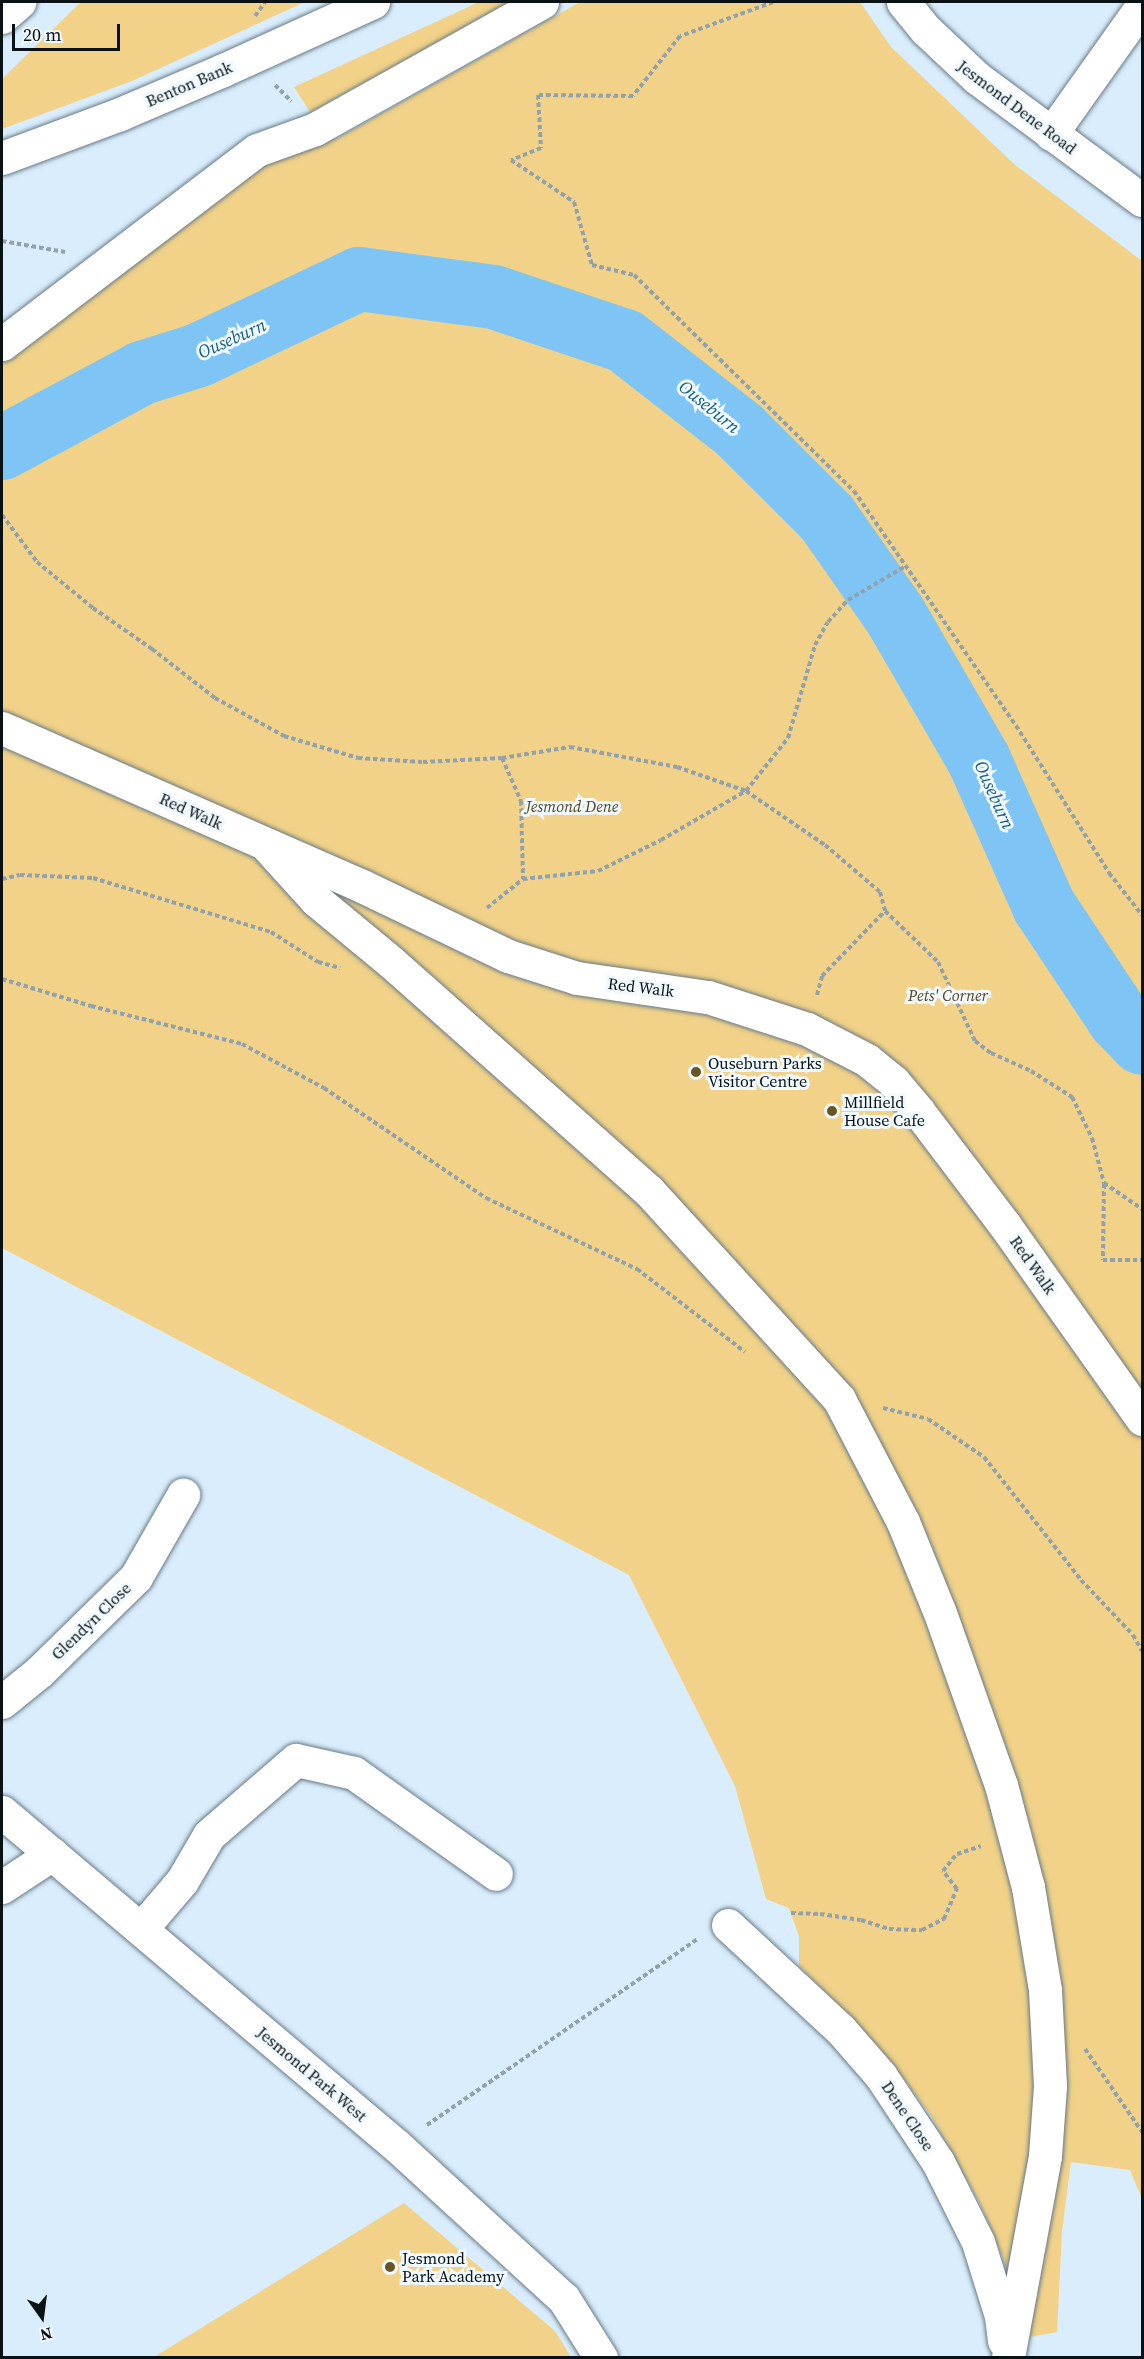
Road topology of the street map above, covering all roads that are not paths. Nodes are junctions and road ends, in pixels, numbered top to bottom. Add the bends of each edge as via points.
1 (19, 2) edge
2 (374, 2) edge
3 (542, 2) edge
4 (903, 2) edge
5 (1143, 6) edge
6 (2, 17) edge
7 (1051, 134) junction
8 (2, 158) edge
9 (1143, 200) edge
10 (2, 344) edge
11 (2, 728) edge
12 (265, 844) junction
13 (1143, 1419) edge
14 (183, 1495) dead end
15 (2, 1702) edge
16 (2, 1812) edge
17 (52, 1854) junction
18 (496, 1874) dead end
19 (2, 1887) edge
20 (728, 1925) road end
21 (141, 1929) junction
22 (601, 2358) edge
23 (1007, 2358) edge

1 - 6 main road
2 - 8 main road, Benton Bank via 120,114
3 - 10 main road via 315,129 257,150
4 - 7 main road, Jesmond Dene Road via 949,54
5 - 7 main road
7 - 9 main road, Jesmond Dene Road
11 - 12 main road, Red Walk
12 - 13 main road, Red Walk via 508,956 547,970 708,997 807,1029 867,1060 894,1082 1004,1224
12 - 23 main road via 316,900 392,962 650,1191 839,1399 862,1438 903,1522 940,1612 1001,1785 1028,1887 1045,1990 1050,2086 1045,2156
14 - 15 main road, Glendyn Close via 136,1577 39,1672
16 - 17 main road, Jesmond Park West
17 - 19 main road
17 - 21 main road, Jesmond Park West
18 - 21 main road via 354,1773 296,1760 209,1835 182,1881
20 - 23 main road, Dene Close via 841,2030 881,2076 938,2162 978,2242 1001,2316
21 - 22 main road, Jesmond Park West via 397,2146 564,2300

